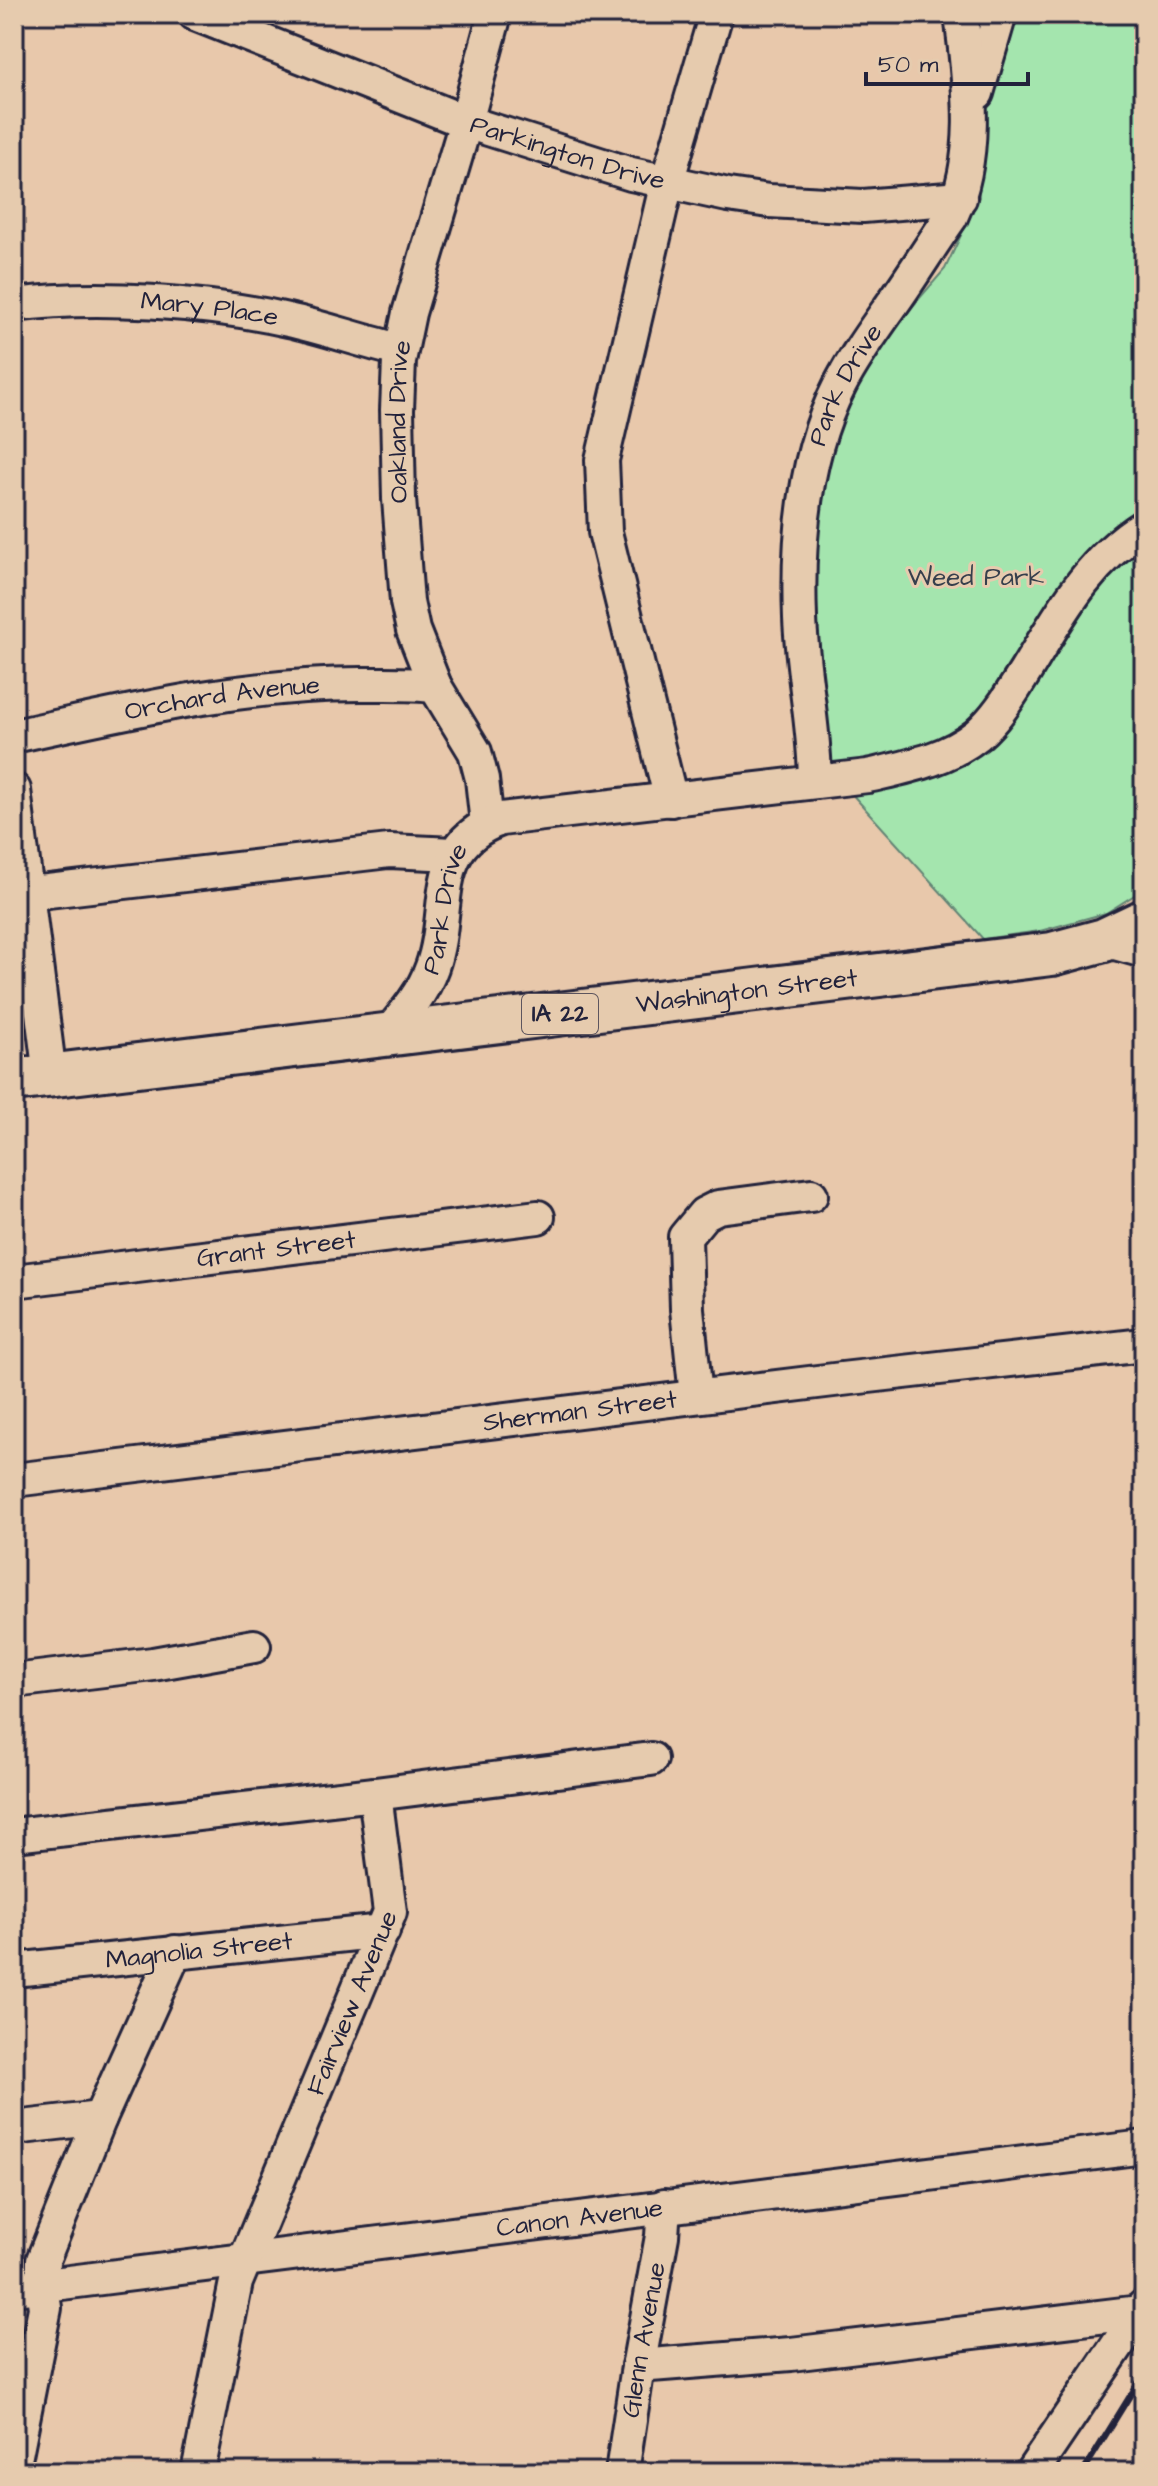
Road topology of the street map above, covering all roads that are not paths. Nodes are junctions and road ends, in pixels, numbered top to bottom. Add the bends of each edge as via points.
1 (195, 14) edge
2 (495, 14) edge
3 (716, 14) edge
4 (961, 14) edge
5 (1000, 14) edge
6 (972, 116) junction
7 (466, 122) junction
8 (667, 182) junction
9 (960, 198) junction
10 (14, 305) edge
11 (400, 350) junction
12 (1144, 526) edge
13 (435, 686) junction
14 (14, 736) edge
15 (815, 782) junction
16 (14, 790) edge
17 (671, 800) junction
18 (487, 824) junction
19 (454, 854) junction
20 (20, 894) edge
21 (1144, 921) edge
22 (1104, 940) junction
23 (1144, 951) edge
24 (387, 1035) junction
25 (32, 1078) edge
26 (811, 1195) dead end
27 (538, 1217) dead end
28 (14, 1281) edge
29 (1144, 1345) edge
30 (696, 1396) junction
31 (14, 1480) edge
32 (254, 1646) dead end
33 (14, 1681) edge
34 (651, 1759) dead end
35 (375, 1794) junction
36 (14, 1835) edge
37 (383, 1931) junction
38 (175, 1952) junction
39 (14, 1970) edge
40 (100, 2118) junction
41 (14, 2128) edge
42 (1144, 2147) edge
43 (664, 2206) junction
44 (243, 2260) junction
45 (28, 2288) edge
46 (1142, 2309) edge
47 (638, 2366) junction
48 (15, 2459) edge
49 (198, 2472) edge
50 (622, 2472) edge
51 (1032, 2472) edge

1 - 7 street, Parkington Drive
2 - 7 street, Oakland Drive
3 - 8 street
4 - 6 street, Park Drive
5 - 6 street
6 - 9 street, Park Drive
7 - 8 street, Parkington Drive
7 - 11 street, Oakland Drive
8 - 9 street, Parkington Drive via 769,201 863,206
8 - 17 street via 602,460 605,532
9 - 15 street, Park Drive via 839,387 811,470 799,581
10 - 11 street, Mary Place via 116,301 225,310 288,320
11 - 13 street, Oakland Drive via 399,499 407,602
12 - 15 street, Park Drive via 1080,582 1005,704 977,734 955,750 905,767
13 - 14 street, Orchard Avenue via 327,684 251,690
13 - 18 street, Oakland Drive via 475,752
15 - 17 street, Park Drive
16 - 20 street
17 - 18 street, Park Drive
18 - 19 street, Park Drive
19 - 20 street via 389,851
19 - 24 street, Park Drive via 432,970
20 - 25 street
21 - 22 main road, IA 22
22 - 23 street
22 - 24 main road, Washington Street / IA 22 via 1052,954
24 - 25 main road, Washington Street / IA 22
26 - 30 street via 718,1207 691,1226 685,1237 687,1309
27 - 28 street, Grant Street
29 - 30 street, Sherman Street
30 - 31 street, Sherman Street
32 - 33 street
34 - 35 street
35 - 36 street
35 - 37 street, Fairview Avenue via 390,1901
37 - 38 street, Magnolia Street
37 - 44 street, Fairview Avenue
38 - 39 street, Magnolia Street
38 - 40 street
40 - 41 street
40 - 45 street
42 - 43 street, Canon Avenue
43 - 44 street, Canon Avenue
43 - 47 street, Glenn Avenue
44 - 45 street, Canon Avenue
44 - 49 street, Fairview Avenue
45 - 48 street via 45,2308
46 - 47 street via 791,2354
46 - 51 street
47 - 50 street, Glenn Avenue

